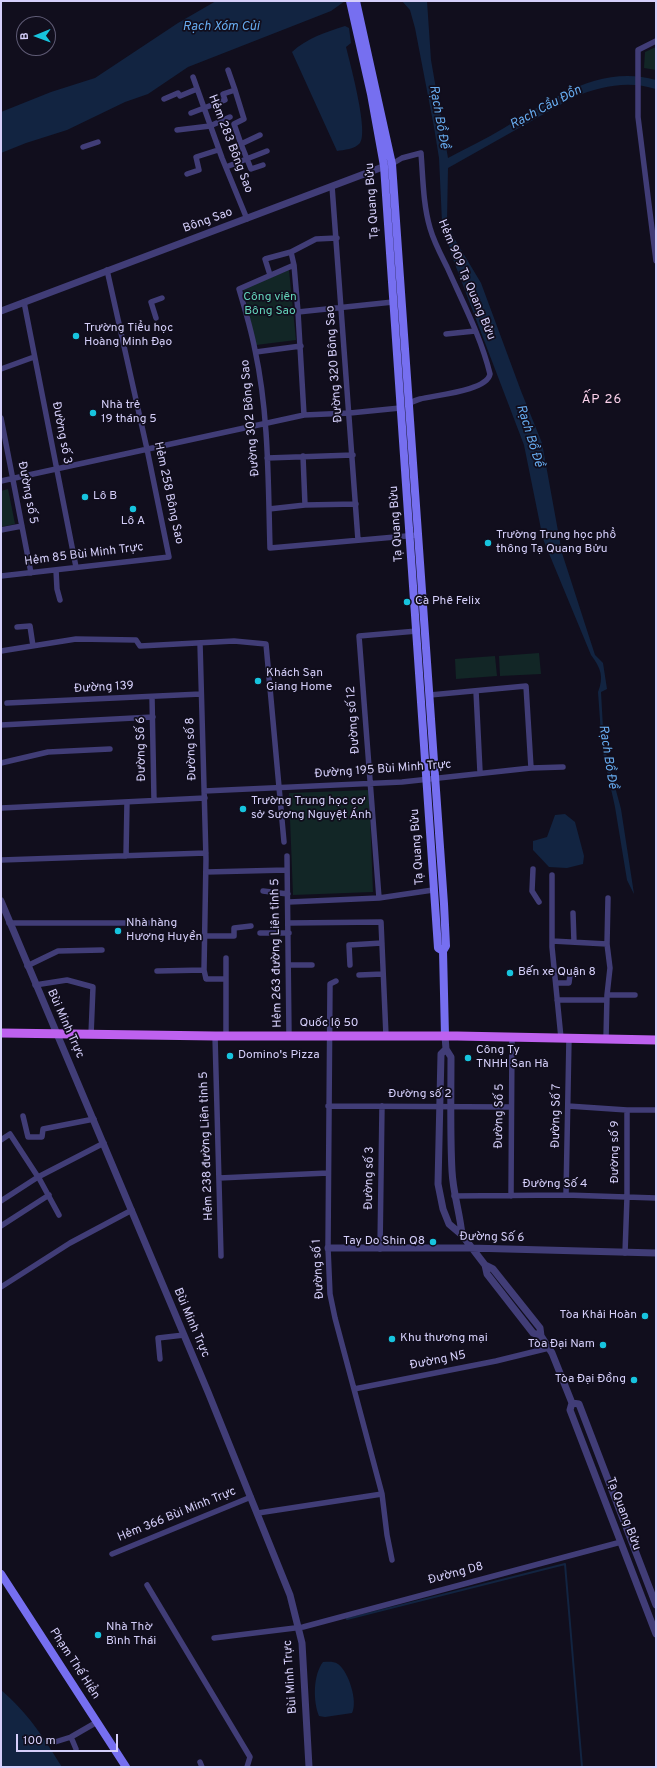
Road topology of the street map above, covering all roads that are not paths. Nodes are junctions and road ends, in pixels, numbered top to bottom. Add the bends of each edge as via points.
1 (350, 1) edge
2 (356, 1) edge
3 (656, 41) edge
4 (228, 70) dead end
5 (193, 76) dead end
6 (197, 89) junction
7 (234, 90) junction
8 (374, 93) junction
9 (164, 99) dead end
10 (204, 109) junction
11 (191, 113) dead end
12 (230, 117) dead end
13 (210, 126) junction
14 (177, 130) dead end
15 (260, 135) dead end
16 (98, 142) dead end
17 (241, 144) junction
18 (83, 147) dead end
19 (218, 150) junction
20 (267, 151) dead end
21 (421, 153) joint
22 (247, 159) junction
23 (392, 164) junction
24 (263, 165) dead end
25 (384, 166) junction
26 (226, 167) junction
27 (187, 174) dead end
28 (332, 186) junction
29 (247, 219) junction
30 (337, 238) junction
31 (291, 252) junction
32 (656, 261) edge
33 (294, 265) junction
34 (107, 270) junction
35 (270, 275) junction
36 (162, 298) dead end
37 (24, 302) junction
38 (393, 302) junction
39 (342, 308) junction
40 (1, 311) edge
41 (298, 312) junction
42 (156, 318) dead end
43 (475, 331) junction
44 (446, 334) dead end
45 (301, 346) junction
46 (256, 352) junction
47 (34, 357) junction
48 (1, 369) edge
49 (408, 404) junction
50 (400, 408) junction
51 (350, 413) junction
52 (304, 415) junction
53 (1, 418) edge
54 (265, 422) junction
55 (148, 449) junction
56 (353, 455) junction
57 (303, 456) junction
58 (267, 458) junction
59 (56, 468) junction
60 (13, 478) junction
61 (1, 481) edge
62 (356, 504) junction
63 (305, 505) junction
64 (269, 509) junction
65 (22, 526) junction
66 (1, 530) edge
67 (414, 535) junction
68 (358, 540) junction
69 (169, 557) joint
70 (76, 567) junction
71 (56, 570) junction
72 (31, 573) junction
73 (1, 576) edge
74 (60, 600) dead end
75 (17, 627) dead end
76 (417, 631) junction
77 (200, 643) junction
78 (33, 646) junction
79 (1, 651) edge
80 (476, 692) junction
81 (201, 694) junction
82 (430, 695) junction
83 (152, 697) junction
84 (7, 703) dead end
85 (152, 717) junction
86 (1, 725) edge
87 (110, 749) dead end
88 (1, 763) edge
89 (563, 767) dead end
90 (531, 768) junction
91 (480, 772) junction
92 (430, 780) junction
93 (370, 784) junction
94 (280, 788) junction
95 (204, 790) junction
96 (205, 798) junction
97 (154, 800) junction
98 (128, 802) junction
99 (1, 808) edge
100 (284, 842) dead end
101 (206, 853) junction
102 (126, 856) junction
103 (287, 856) dead end
104 (1, 860) edge
105 (287, 870) junction
106 (533, 870) dead end
107 (206, 872) junction
108 (552, 875) dead end
109 (433, 890) junction
110 (263, 891) dead end
111 (288, 894) junction
112 (379, 898) junction
113 (608, 898) dead end
114 (1, 901) edge
115 (289, 902) junction
116 (539, 902) dead end
117 (573, 913) dead end
118 (9, 923) junction
119 (169, 923) dead end
120 (289, 923) junction
121 (251, 926) dead end
122 (260, 933) dead end
123 (289, 933) junction
124 (205, 936) junction
125 (552, 941) junction
126 (574, 942) junction
127 (382, 944) junction
128 (607, 944) junction
129 (102, 950) dead end
130 (443, 951) junction
131 (226, 958) dead end
132 (289, 965) junction
133 (312, 965) dead end
134 (350, 965) dead end
135 (28, 966) junction
136 (204, 970) junction
137 (157, 971) dead end
138 (582, 971) dead end
139 (383, 974) junction
140 (359, 975) dead end
141 (226, 979) junction
142 (336, 981) dead end
143 (556, 983) junction
144 (35, 985) junction
145 (635, 995) dead end
146 (607, 998) junction
147 (557, 1000) junction
148 (1, 1033) edge
149 (57, 1034) junction
150 (91, 1035) junction
151 (215, 1036) junction
152 (226, 1036) junction
153 (290, 1036) junction
154 (329, 1036) junction
155 (386, 1036) junction
156 (445, 1036) junction
157 (512, 1037) junction
158 (565, 1038) junction
159 (606, 1039) junction
160 (656, 1040) edge
161 (446, 1049) junction
162 (328, 1106) junction
163 (382, 1106) junction
164 (440, 1106) junction
165 (568, 1106) junction
166 (451, 1107) junction
167 (511, 1107) junction
168 (627, 1110) junction
169 (656, 1110) edge
170 (23, 1116) dead end
171 (94, 1118) junction
172 (1, 1140) edge
173 (104, 1143) junction
174 (328, 1173) junction
175 (38, 1177) junction
176 (219, 1178) junction
177 (49, 1195) junction
178 (566, 1195) junction
179 (454, 1196) junction
180 (511, 1196) junction
181 (627, 1197) junction
182 (656, 1198) edge
183 (1, 1201) edge
184 (132, 1210) junction
185 (60, 1215) dead end
186 (1, 1226) edge
187 (462, 1235) junction
188 (328, 1248) junction
189 (470, 1248) junction
190 (380, 1249) junction
191 (625, 1253) junction
192 (656, 1253) edge
193 (221, 1256) dead end
194 (2, 1284) edge
195 (184, 1335) junction
196 (549, 1348) junction
197 (160, 1359) dead end
198 (354, 1389) junction
199 (572, 1403) junction
200 (382, 1494) junction
201 (251, 1497) junction
202 (258, 1513) junction
203 (621, 1542) junction
204 (112, 1554) dead end
205 (392, 1560) dead end
206 (643, 1571) junction
207 (1, 1574) edge
208 (633, 1575) junction
209 (147, 1585) dead end
210 (656, 1605) edge
211 (298, 1628) junction
212 (656, 1634) edge
213 (214, 1638) dead end
214 (97, 1722) junction
215 (71, 1737) junction
216 (55, 1742) dead end
217 (76, 1749) dead end
218 (126, 1767) edge
219 (247, 1767) edge
220 (309, 1767) edge

1 - 8 main road
2 - 8 main road
3 - 32 street via 638,50 638,117
4 - 7 street
5 - 6 street, Hẻm 283 Bông Sao
6 - 9 street
6 - 10 street, Hẻm 283 Bông Sao
7 - 10 street via 223,94 225,100
7 - 17 street via 244,119 234,124
8 - 23 main road, Tạ Quang Bửu
8 - 25 main road, Tạ Quang Bửu
10 - 11 street
10 - 13 street, Hẻm 283 Bông Sao
12 - 13 street
13 - 14 street
13 - 19 street, Hẻm 283 Bông Sao
15 - 17 street
16 - 18 street
17 - 22 street
19 - 26 street, Hẻm 283 Bông Sao
19 - 27 street via 196,157 200,170
20 - 22 street
21 - 23 street, Bông Sao via 402,158
21 - 43 street, Hẻm 909 Tạ Quang Bửu via 430,230
22 - 24 street via 251,169
22 - 26 street
23 - 25 street, Bông Sao
23 - 49 main road, Tạ Quang Bửu
25 - 28 street, Bông Sao
25 - 38 main road, Tạ Quang Bửu
26 - 29 street, Hẻm 283 Bông Sao
28 - 29 street, Bông Sao
28 - 30 street, Đường 320 Bông Sao
29 - 34 street, Bông Sao
30 - 31 street via 316,240
30 - 39 street, Đường 320 Bông Sao
31 - 33 street
31 - 35 street via 265,259
33 - 35 street
33 - 41 street
34 - 37 street, Bông Sao
34 - 55 street, Hẻm 258 Bông Sao
35 - 46 street, Đường 302 Bông Sao via 239,289
36 - 42 street via 151,302
37 - 40 street, Bông Sao
37 - 47 street, Đường số 3
38 - 39 street
38 - 50 main road, Tạ Quang Bửu
39 - 41 street
39 - 51 street, Đường 320 Bông Sao
41 - 45 street
43 - 44 street
43 - 49 street, Hẻm 909 Tạ Quang Bửu via 484,349 490,374 486,381 467,390 420,399
45 - 46 street
45 - 52 street
46 - 54 street, Đường 302 Bông Sao
47 - 48 street
47 - 59 street, Đường số 3
49 - 50 main road
49 - 67 main road, Tạ Quang Bửu
50 - 51 street
50 - 67 main road, Tạ Quang Bửu
51 - 52 street
51 - 56 street, Đường 320 Bông Sao
52 - 54 street
53 - 60 street, Đường số 5
54 - 55 street
54 - 58 street, Đường 302 Bông Sao
55 - 59 street
55 - 69 street, Hẻm 258 Bông Sao
56 - 57 street
56 - 62 street, Đường 320 Bông Sao
57 - 58 street
57 - 63 street
58 - 64 street, Đường 302 Bông Sao
59 - 60 street
59 - 70 street, Đường số 3
60 - 61 street
60 - 65 street, Đường số 5
62 - 63 street
62 - 68 street, Đường 320 Bông Sao
63 - 64 street
64 - 68 street, Đường 302 Bông Sao via 270,548
65 - 66 street
65 - 72 street, Đường số 5
67 - 68 street
67 - 76 main road, Tạ Quang Bửu
67 - 82 main road, Tạ Quang Bửu
69 - 70 street, Hẻm 85 Bùi Minh Trực
70 - 71 street, Hẻm 85 Bùi Minh Trực
71 - 72 street, Hẻm 85 Bùi Minh Trực
71 - 74 street
72 - 73 street, Hẻm 85 Bùi Minh Trực
75 - 78 street via 30,626
76 - 92 main road, Tạ Quang Bửu
76 - 93 street, Đường số 12 via 359,636
77 - 78 street via 140,646 136,640 76,639
77 - 81 street, Đường số 8
77 - 94 street via 234,641 266,644
78 - 79 street
80 - 82 street
80 - 90 street via 526,686
80 - 91 street
81 - 83 street, Đường 139
81 - 95 street, Đường số 8
82 - 92 main road, Tạ Quang Bửu
83 - 84 street, Đường 139
83 - 85 street, Đường Số 6
85 - 86 street
85 - 97 street, Đường Số 6
87 - 88 street via 48,752
89 - 90 street, Đường 195 Bùi Minh Trực
90 - 91 street, Đường 195 Bùi Minh Trực
91 - 92 street, Đường 195 Bùi Minh Trực
92 - 93 street, Đường 195 Bùi Minh Trực
92 - 109 main road, Tạ Quang Bửu
92 - 130 main road, Tạ Quang Bửu via 444,904 446,946
93 - 94 street, Đường 195 Bùi Minh Trực
93 - 112 street, Đường số 12
94 - 95 street, Đường 195 Bùi Minh Trực
94 - 100 street
95 - 96 street, Đường số 8
96 - 97 street
96 - 101 street, Đường số 8
97 - 98 street
98 - 99 street
98 - 102 street
101 - 102 street
101 - 107 street, Đường số 8
102 - 104 street
103 - 105 street, Hẻm 263 đường Liên tỉnh 5
105 - 107 street
105 - 111 street, Hẻm 263 đường Liên tỉnh 5
106 - 116 street via 532,891
107 - 124 street, Đường số 8
108 - 125 street, Đường Số 7
109 - 112 street
109 - 130 main road, Tạ Quang Bửu via 438,948
110 - 111 street
111 - 115 street, Hẻm 263 đường Liên tỉnh 5
112 - 115 street
113 - 128 street
114 - 118 street, Bùi Minh Trực
115 - 120 street, Hẻm 263 đường Liên tỉnh 5
117 - 126 street
118 - 119 street
118 - 135 street, Bùi Minh Trực
120 - 123 street, Hẻm 263 đường Liên tỉnh 5
120 - 127 street via 381,922
121 - 124 street via 234,928 234,936
122 - 123 street
123 - 132 street, Hẻm 263 đường Liên tỉnh 5
124 - 136 street, Đường số 8
125 - 126 street
125 - 143 street, Đường Số 7
126 - 128 street
127 - 134 street via 349,945
127 - 139 street
128 - 146 street via 610,968
129 - 135 street via 58,951
130 - 156 main road, Tạ Quang Bửu
131 - 141 street
132 - 133 street
132 - 153 street, Hẻm 263 đường Liên tỉnh 5
135 - 144 street, Bùi Minh Trực
136 - 137 street
136 - 141 street via 206,979
138 - 143 street via 570,975 569,982
139 - 140 street
139 - 155 street
141 - 152 street
142 - 154 street, Đường số 1 via 330,984
143 - 147 street, Đường Số 7
144 - 149 street, Bùi Minh Trực
144 - 150 street via 67,980 93,987
145 - 146 street
146 - 147 street
146 - 159 street
147 - 158 street, Đường Số 7
148 - 149 main road, Quốc lộ 50
149 - 150 main road, Quốc lộ 50
149 - 171 street, Bùi Minh Trực
150 - 151 main road, Quốc lộ 50
151 - 152 main road, Quốc lộ 50
151 - 176 street, Hẻm 238 đường Liên tỉnh 5
152 - 153 main road, Quốc lộ 50
153 - 154 main road, Quốc lộ 50
154 - 155 main road, Quốc lộ 50
154 - 162 street, Đường số 1
155 - 156 main road, Quốc lộ 50
156 - 157 main road, Quốc lộ 50
156 - 161 street, Tạ Quang Bửu
157 - 158 main road, Quốc lộ 50
157 - 167 street, Đường Số 5
158 - 159 main road, Quốc lộ 50
158 - 165 street, Đường Số 7
159 - 160 main road, Quốc lộ 50
161 - 164 street, Tạ Quang Bửu via 440,1054
161 - 166 street, Tạ Quang Bửu via 452,1057
162 - 163 street, Đường số 2
162 - 174 street, Đường số 1
163 - 164 street, Đường số 2
163 - 190 street, Đường số 3
164 - 166 street, Đường số 2
164 - 187 street, Tạ Quang Bửu via 438,1184 449,1224
165 - 168 street, Đường số 9
165 - 178 street, Đường Số 7
166 - 167 street, Đường số 2
166 - 179 street, Tạ Quang Bửu
167 - 180 street, Đường Số 5
168 - 169 street
168 - 181 street, Đường số 9
170 - 171 street via 28,1137 42,1137 44,1129
171 - 173 street, Bùi Minh Trực
172 - 175 street via 10,1134
173 - 175 street
173 - 184 street, Bùi Minh Trực
174 - 176 street
174 - 188 street, Đường số 1
175 - 177 street
175 - 183 street
176 - 193 street, Hẻm 238 đường Liên tỉnh 5
177 - 185 street
177 - 186 street
178 - 180 street, Đường Số 4
178 - 181 street, Đường Số 4
179 - 180 street, Đường Số 4
179 - 187 street, Tạ Quang Bửu
181 - 182 street, Đường Số 4
181 - 191 street, Đường số 9
184 - 194 street
184 - 195 street, Bùi Minh Trực
187 - 189 street, Tạ Quang Bửu
188 - 190 street, Đường Số 6
188 - 198 street, Đường số 1 via 330,1294
189 - 190 street, Đường Số 6
189 - 191 street, Đường Số 6
189 - 196 street, Tạ Quang Bửu via 484,1265 493,1270 540,1328 541,1336
191 - 192 street, Đường Số 6
195 - 197 street via 158,1338
195 - 201 street, Bùi Minh Trực
196 - 198 street, Đường N5
196 - 199 street, Tạ Quang Bửu
198 - 200 street, Đường số 1
199 - 203 street, Tạ Quang Bửu via 570,1410
199 - 206 street, Tạ Quang Bửu via 578,1404
200 - 202 street
200 - 205 street, Đường số 1
201 - 202 street, Bùi Minh Trực
201 - 204 street, Hẻm 366 Bùi Minh Trực
202 - 211 street, Bùi Minh Trực via 290,1595
203 - 208 street, Tạ Quang Bửu
203 - 211 street, Đường D8
206 - 208 street
206 - 210 street, Tạ Quang Bửu
207 - 214 main road, Phạm Thế Hiển
208 - 212 street, Tạ Quang Bửu
209 - 219 street via 250,1757
211 - 213 street, Đường D8
211 - 220 street, Bùi Minh Trực via 302,1643
214 - 215 street
214 - 218 main road, Phạm Thế Hiển
215 - 216 street
215 - 217 street

